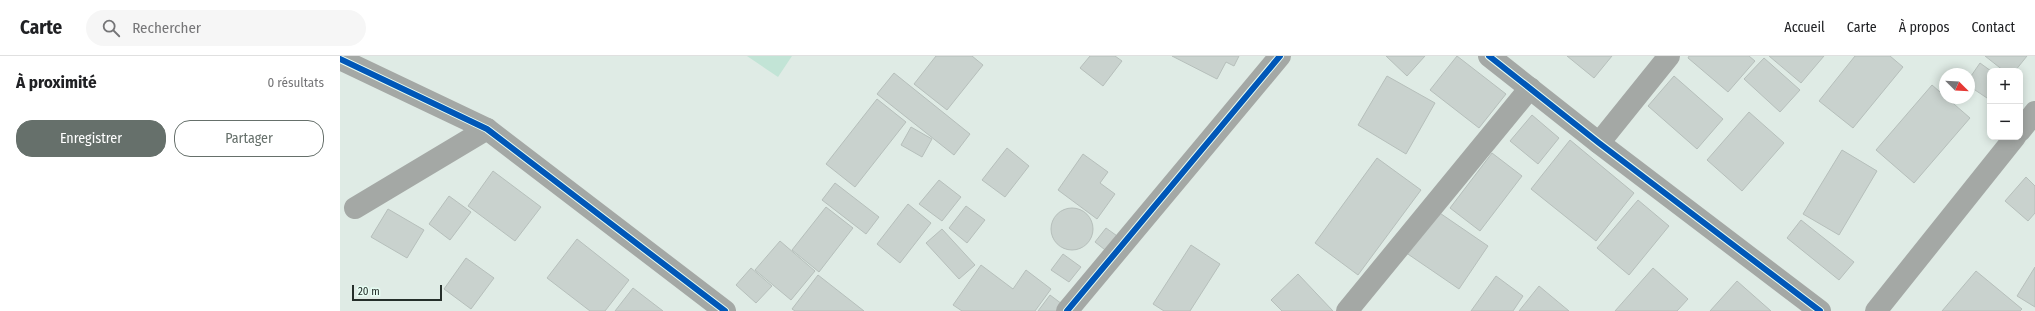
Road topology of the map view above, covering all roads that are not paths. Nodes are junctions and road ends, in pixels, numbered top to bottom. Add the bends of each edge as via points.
1 (1280, 56) edge
2 (1489, 56) edge
3 (1669, 56) edge
4 (340, 59) edge
5 (1530, 88) junction
6 (2035, 112) edge
7 (2023, 127) edge
8 (487, 129) junction
9 (2013, 140) edge
10 (1599, 142) junction
11 (355, 208) dead end
12 (725, 311) edge
13 (1067, 311) edge
14 (1347, 311) edge
15 (1820, 311) edge
16 (1876, 311) edge

1 - 13 street
2 - 5 street
3 - 10 street
4 - 8 street
5 - 10 street
5 - 14 street
6 - 7 street
8 - 11 street
8 - 12 street
9 - 16 street
10 - 15 street

